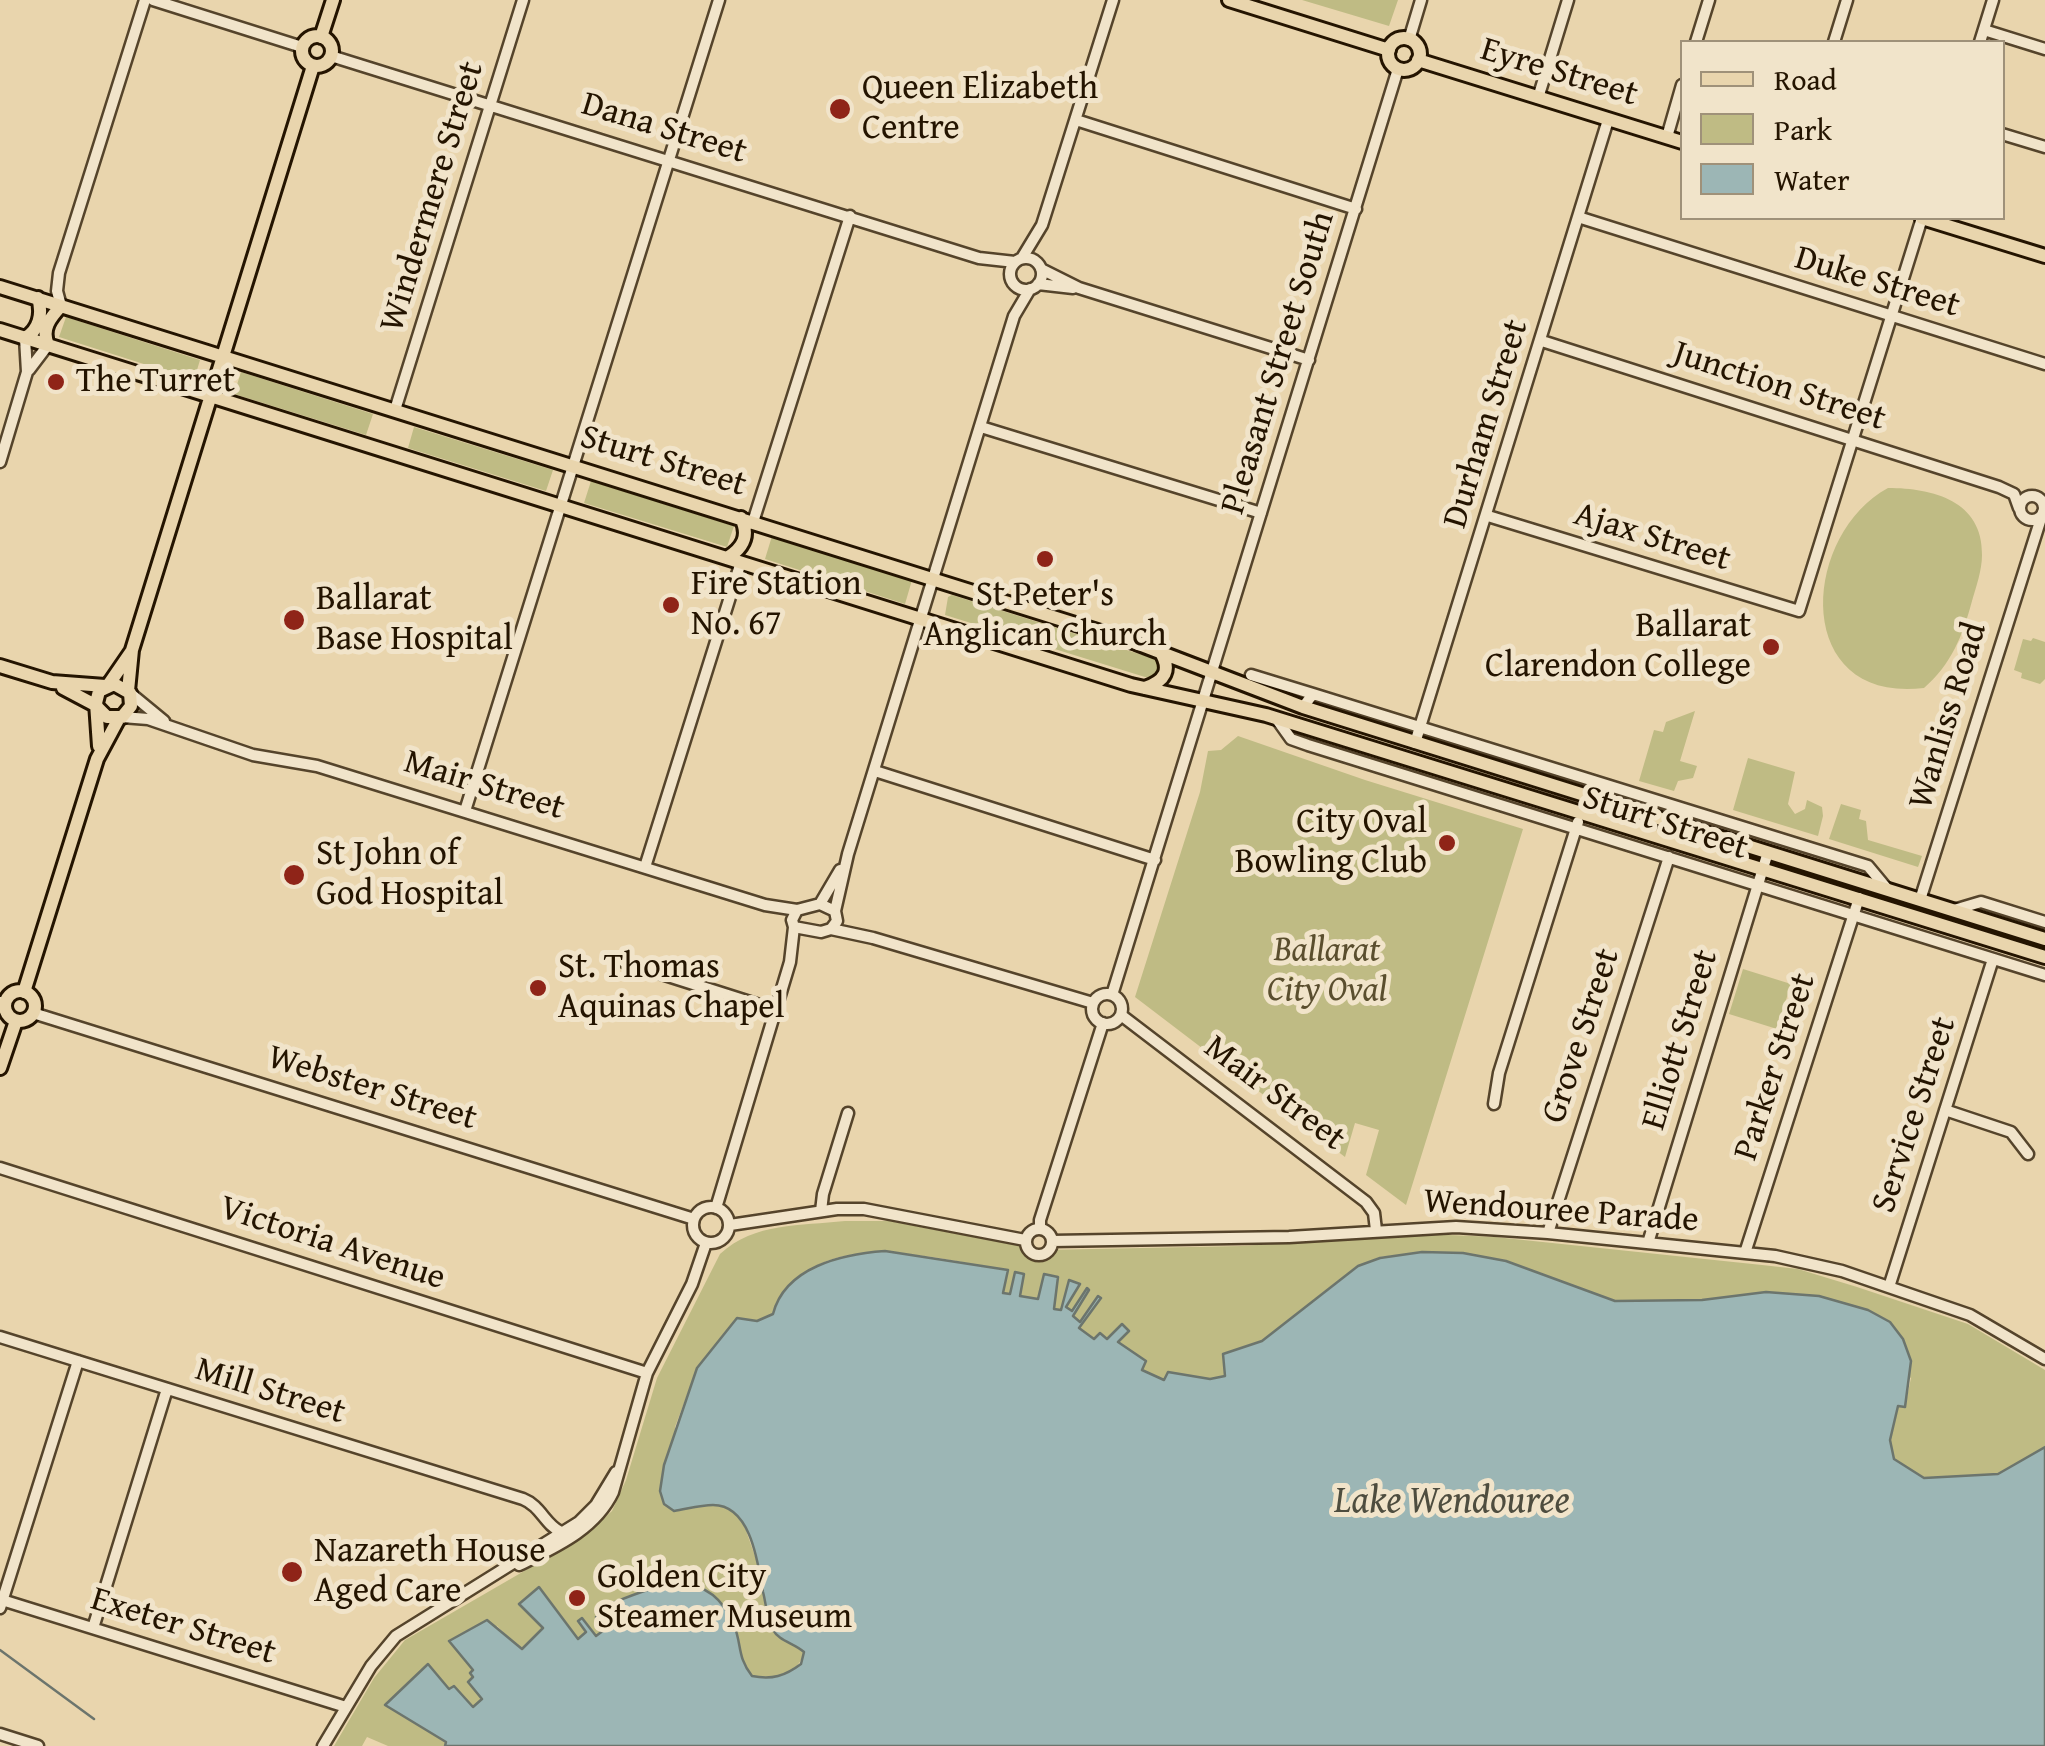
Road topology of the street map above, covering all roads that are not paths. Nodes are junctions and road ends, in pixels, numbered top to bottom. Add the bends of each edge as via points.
1 (145, 0) edge
2 (153, 0) edge
3 (333, 0) edge
4 (523, 0) edge
5 (719, 0) edge
6 (1113, 0) edge
7 (1229, 0) edge
8 (1421, 0) edge
9 (1568, 0) edge
10 (1709, 0) edge
11 (1847, 0) edge
12 (1993, 0) edge
13 (1984, 30) junction
14 (321, 37) junction
15 (1409, 40) junction
16 (1697, 40) edge
17 (1835, 40) edge
18 (1981, 40) edge
19 (302, 47) junction
20 (2045, 49) edge
21 (1389, 50) junction
22 (331, 56) junction
23 (1418, 60) junction
24 (313, 66) junction
25 (1398, 69) junction
26 (1680, 92) edge
27 (1538, 98) junction
28 (490, 104) junction
29 (1076, 120) junction
30 (1608, 120) junction
31 (2005, 135) edge
32 (1666, 138) junction
33 (1680, 142) edge
34 (2045, 147) edge
35 (669, 160) junction
36 (1356, 209) junction
37 (850, 216) junction
38 (1578, 217) junction
39 (1921, 220) edge
40 (1928, 220) edge
41 (1042, 225) junction
42 (2045, 256) edge
43 (979, 258) junction
44 (1018, 260) junction
45 (1039, 266) junction
46 (59, 273) junction
47 (1012, 281) junction
48 (0, 287) edge
49 (1034, 287) junction
50 (1079, 288) junction
51 (38, 298) junction
52 (61, 306) junction
53 (1014, 316) junction
54 (1890, 316) junction
55 (0, 330) edge
56 (25, 338) junction
57 (1542, 342) junction
58 (48, 346) junction
59 (224, 356) junction
60 (1309, 360) junction
61 (2045, 364) edge
62 (26, 376) junction
63 (211, 396) junction
64 (396, 410) junction
65 (981, 427) junction
66 (1853, 440) junction
67 (0, 462) edge
68 (573, 466) junction
69 (1999, 486) junction
70 (2032, 495) junction
71 (561, 506) junction
72 (2021, 512) junction
73 (2043, 512) edge
74 (1262, 514) junction
75 (1488, 516) junction
76 (754, 522) junction
77 (2030, 548) junction
78 (740, 562) junction
79 (934, 580) junction
80 (922, 619) junction
81 (132, 650) junction
82 (1160, 651) junction
83 (0, 666) edge
84 (1212, 673) junction
85 (1251, 675) dead end
86 (52, 682) junction
87 (107, 685) junction
88 (1145, 688) junction
89 (129, 692) junction
90 (1314, 694) junction
91 (1204, 701) junction
92 (97, 707) junction
93 (1303, 708) junction
94 (121, 717) junction
95 (1276, 718) junction
96 (1420, 727) junction
97 (183, 733) junction
98 (1415, 743) junction
99 (97, 758) junction
100 (875, 772) junction
101 (466, 812) junction
102 (1582, 812) junction
103 (1577, 827) junction
104 (1768, 852) junction
105 (848, 854) junction
106 (1669, 857) junction
107 (1154, 860) junction
108 (645, 867) junction
109 (1763, 869) junction
110 (1758, 886) junction
111 (1888, 890) junction
112 (1859, 898) junction
113 (1920, 900) junction
114 (765, 904) junction
115 (820, 904) junction
116 (797, 910) junction
117 (1954, 910) junction
118 (836, 913) junction
119 (1854, 914) junction
120 (2045, 922) edge
121 (794, 925) junction
122 (831, 929) junction
123 (808, 931) junction
124 (873, 938) junction
125 (2045, 940) edge
126 (2045, 957) edge
127 (1993, 959) junction
128 (624, 962) dead end
129 (790, 962) junction
130 (2045, 975) edge
131 (24, 992) junction
132 (1112, 995) junction
133 (2, 1003) edge
134 (1093, 1004) junction
135 (775, 1010) junction
136 (33, 1013) junction
137 (1120, 1015) junction
138 (16, 1021) junction
139 (1103, 1023) junction
140 (0, 1068) edge
141 (1494, 1104) dead end
142 (1944, 1110) junction
143 (848, 1113) dead end
144 (2028, 1154) dead end
145 (0, 1168) edge
146 (716, 1208) junction
147 (821, 1211) junction
148 (694, 1219) junction
149 (730, 1224) junction
150 (1040, 1229) junction
151 (1376, 1230) junction
152 (1548, 1233) junction
153 (1025, 1240) junction
154 (1052, 1241) junction
155 (706, 1243) junction
156 (1648, 1243) junction
157 (1745, 1253) junction
158 (1889, 1287) junction
159 (0, 1337) edge
160 (2045, 1359) edge
161 (78, 1362) junction
162 (647, 1373) junction
163 (167, 1388) junction
164 (558, 1538) junction
165 (5, 1575) edge
166 (1, 1604) edge
167 (92, 1628) junction
168 (346, 1707) junction
169 (0, 1734) edge
170 (38, 1746) edge
171 (322, 1746) edge

1 - 46 street
2 - 19 street
3 - 14 main road
4 - 28 street, Windermere Street
5 - 35 street
6 - 29 street
7 - 21 main road
8 - 15 street
9 - 27 street
10 - 16 street
11 - 17 street
12 - 13 street
13 - 18 street
13 - 20 street
14 - 19 main road
14 - 22 main road
15 - 21 main road via 1396,40
15 - 23 main road via 1419,50
19 - 24 main road
21 - 25 main road
22 - 24 main road
22 - 28 street, Dana Street
23 - 25 main road
23 - 27 main road, Eyre Street
24 - 59 main road
25 - 36 street, Pleasant Street South
26 - 32 street
27 - 30 main road, Eyre Street
28 - 35 street, Dana Street
28 - 64 street, Windermere Street
29 - 36 street
29 - 41 street
30 - 32 main road, Eyre Street
30 - 38 street, Durham Street
31 - 34 street
32 - 33 main road, Eyre Street
35 - 37 street, Dana Street
35 - 68 street
36 - 60 street, Pleasant Street South
37 - 43 street, Dana Street
37 - 76 street
38 - 54 street, Duke Street
38 - 57 street, Durham Street
39 - 54 street
40 - 42 main road
41 - 44 street
41 - 45 street
43 - 44 street, Dana Street
43 - 47 street, Dana Street
44 - 45 street, Dana Street
44 - 47 street
45 - 49 street
45 - 50 street
46 - 51 street
46 - 52 street
47 - 49 street, Dana Street
47 - 53 street
48 - 51 main road, Sturt Street
49 - 50 street
49 - 53 street
50 - 60 street
51 - 52 main road, Sturt Street
51 - 56 main road via 37,325
52 - 58 main road via 48,322
52 - 59 main road, Sturt Street
53 - 65 street
54 - 61 street, Duke Street
54 - 66 street
55 - 56 main road, Sturt Street
56 - 58 main road, Sturt Street
56 - 62 street
57 - 66 street, Junction Street
57 - 75 street, Durham Street
58 - 62 street
58 - 63 main road, Sturt Street
59 - 63 main road
59 - 64 main road, Sturt Street
60 - 74 street, Pleasant Street South
62 - 67 street
63 - 71 main road, Sturt Street
63 - 81 main road
64 - 68 main road, Sturt Street
65 - 74 street
65 - 79 street
66 - 69 street, Junction Street
66 - 75 street, Ajax Street via 1800,612
68 - 71 street
68 - 76 main road, Sturt Street
69 - 70 street, Junction Street
69 - 72 street via 2014,494
70 - 72 street via 2022,500
70 - 73 street via 2042,501
71 - 78 main road, Sturt Street
71 - 101 street
72 - 73 street via 2033,520
72 - 77 street via 2032,535
73 - 77 street, Wanliss Road
74 - 84 street, Pleasant Street South
75 - 96 street, Durham Street
76 - 78 main road
76 - 78 main road
76 - 79 main road, Sturt Street
77 - 113 street, Wanliss Road
78 - 80 main road, Sturt Street
78 - 108 street
79 - 80 street
79 - 82 main road, Sturt Street
80 - 88 main road, Sturt Street
80 - 100 street
81 - 87 main road
81 - 89 main road
82 - 84 main road, Sturt Street
82 - 88 main road via 1166,674
83 - 86 main road
84 - 91 street, Pleasant Street South
84 - 93 main road, Sturt Street
85 - 90 street, Sturt Street
86 - 87 main road
86 - 92 main road
87 - 89 main road
87 - 92 main road
88 - 91 main road, Sturt Street
89 - 94 main road via 131,706
89 - 97 street, Mair Street
90 - 93 street
90 - 96 street, Sturt Street
91 - 95 main road, Sturt Street
91 - 107 street, Pleasant Street South
92 - 94 main road via 107,717
92 - 99 main road
93 - 98 main road, Sturt Street
94 - 97 street, Mair Street
94 - 99 main road
95 - 102 main road, Sturt Street
95 - 103 street, Sturt Street via 1291,738 1308,745
96 - 98 street, Durham Street
96 - 111 street, Sturt Street via 1868,866
97 - 101 street, Mair Street
98 - 104 main road, Sturt Street
99 - 131 main road
100 - 105 street
100 - 107 street
101 - 108 street, Mair Street
102 - 103 street
102 - 109 main road, Sturt Street
103 - 106 street, Sturt Street
103 - 141 street
104 - 109 street, Elliott Street
104 - 111 main road, Sturt Street
105 - 115 street
105 - 118 street
106 - 110 street, Sturt Street
106 - 152 street, Grove Street
107 - 132 street, Pleasant Street South
108 - 114 street, Mair Street
109 - 110 street, Elliott Street
109 - 112 main road, Sturt Street
110 - 119 street, Sturt Street
110 - 156 street, Elliott Street
111 - 113 main road, Sturt Street
112 - 119 street, Parker Street
112 - 126 main road, Sturt Street
113 - 117 main road, Sturt Street
114 - 116 street, Mair Street
114 - 121 street, Mair Street
115 - 116 street
115 - 118 street
116 - 121 street
117 - 120 street, Sturt Street via 1981,902
117 - 125 main road, Sturt Street
118 - 122 street
118 - 124 street
119 - 127 street, Sturt Street
119 - 157 street, Parker Street
121 - 123 street, Mair Street
121 - 129 street
122 - 123 street
122 - 124 street
123 - 129 street
124 - 134 street
127 - 130 street, Sturt Street
127 - 142 street, Service Street
128 - 135 street
129 - 135 street
131 - 133 main road
131 - 136 main road
132 - 134 street
132 - 137 street via 1121,1003
133 - 138 main road
134 - 139 street
135 - 146 street
136 - 138 main road
136 - 148 street, Webster Street
137 - 139 street
137 - 151 street, Mair Street via 1366,1202
138 - 140 main road
139 - 150 street
142 - 144 street via 2011,1132
142 - 158 street, Service Street
143 - 147 street
145 - 162 street, Victoria Avenue
146 - 148 street
146 - 149 street
147 - 149 street
147 - 153 street via 871,1210
148 - 155 street via 694,1231
149 - 155 street via 723,1239
150 - 153 street
150 - 154 street
151 - 152 street, Wendouree Parade
151 - 154 street, Wendouree Parade
152 - 156 street, Wendouree Parade
153 - 154 street via 1038,1256
155 - 162 street
156 - 157 street, Wendouree Parade
157 - 158 street, Wendouree Parade via 1805,1261
158 - 160 street, Wendouree Parade via 1976,1318
159 - 161 street, Mill Street
161 - 163 street, Mill Street
161 - 165 street
162 - 164 street via 616,1472 593,1509
163 - 164 street, Mill Street via 524,1499 535,1504
163 - 167 street
164 - 168 street via 396,1636
165 - 166 street
166 - 167 street, Exeter Street
167 - 168 street, Exeter Street
168 - 171 street
169 - 170 street

